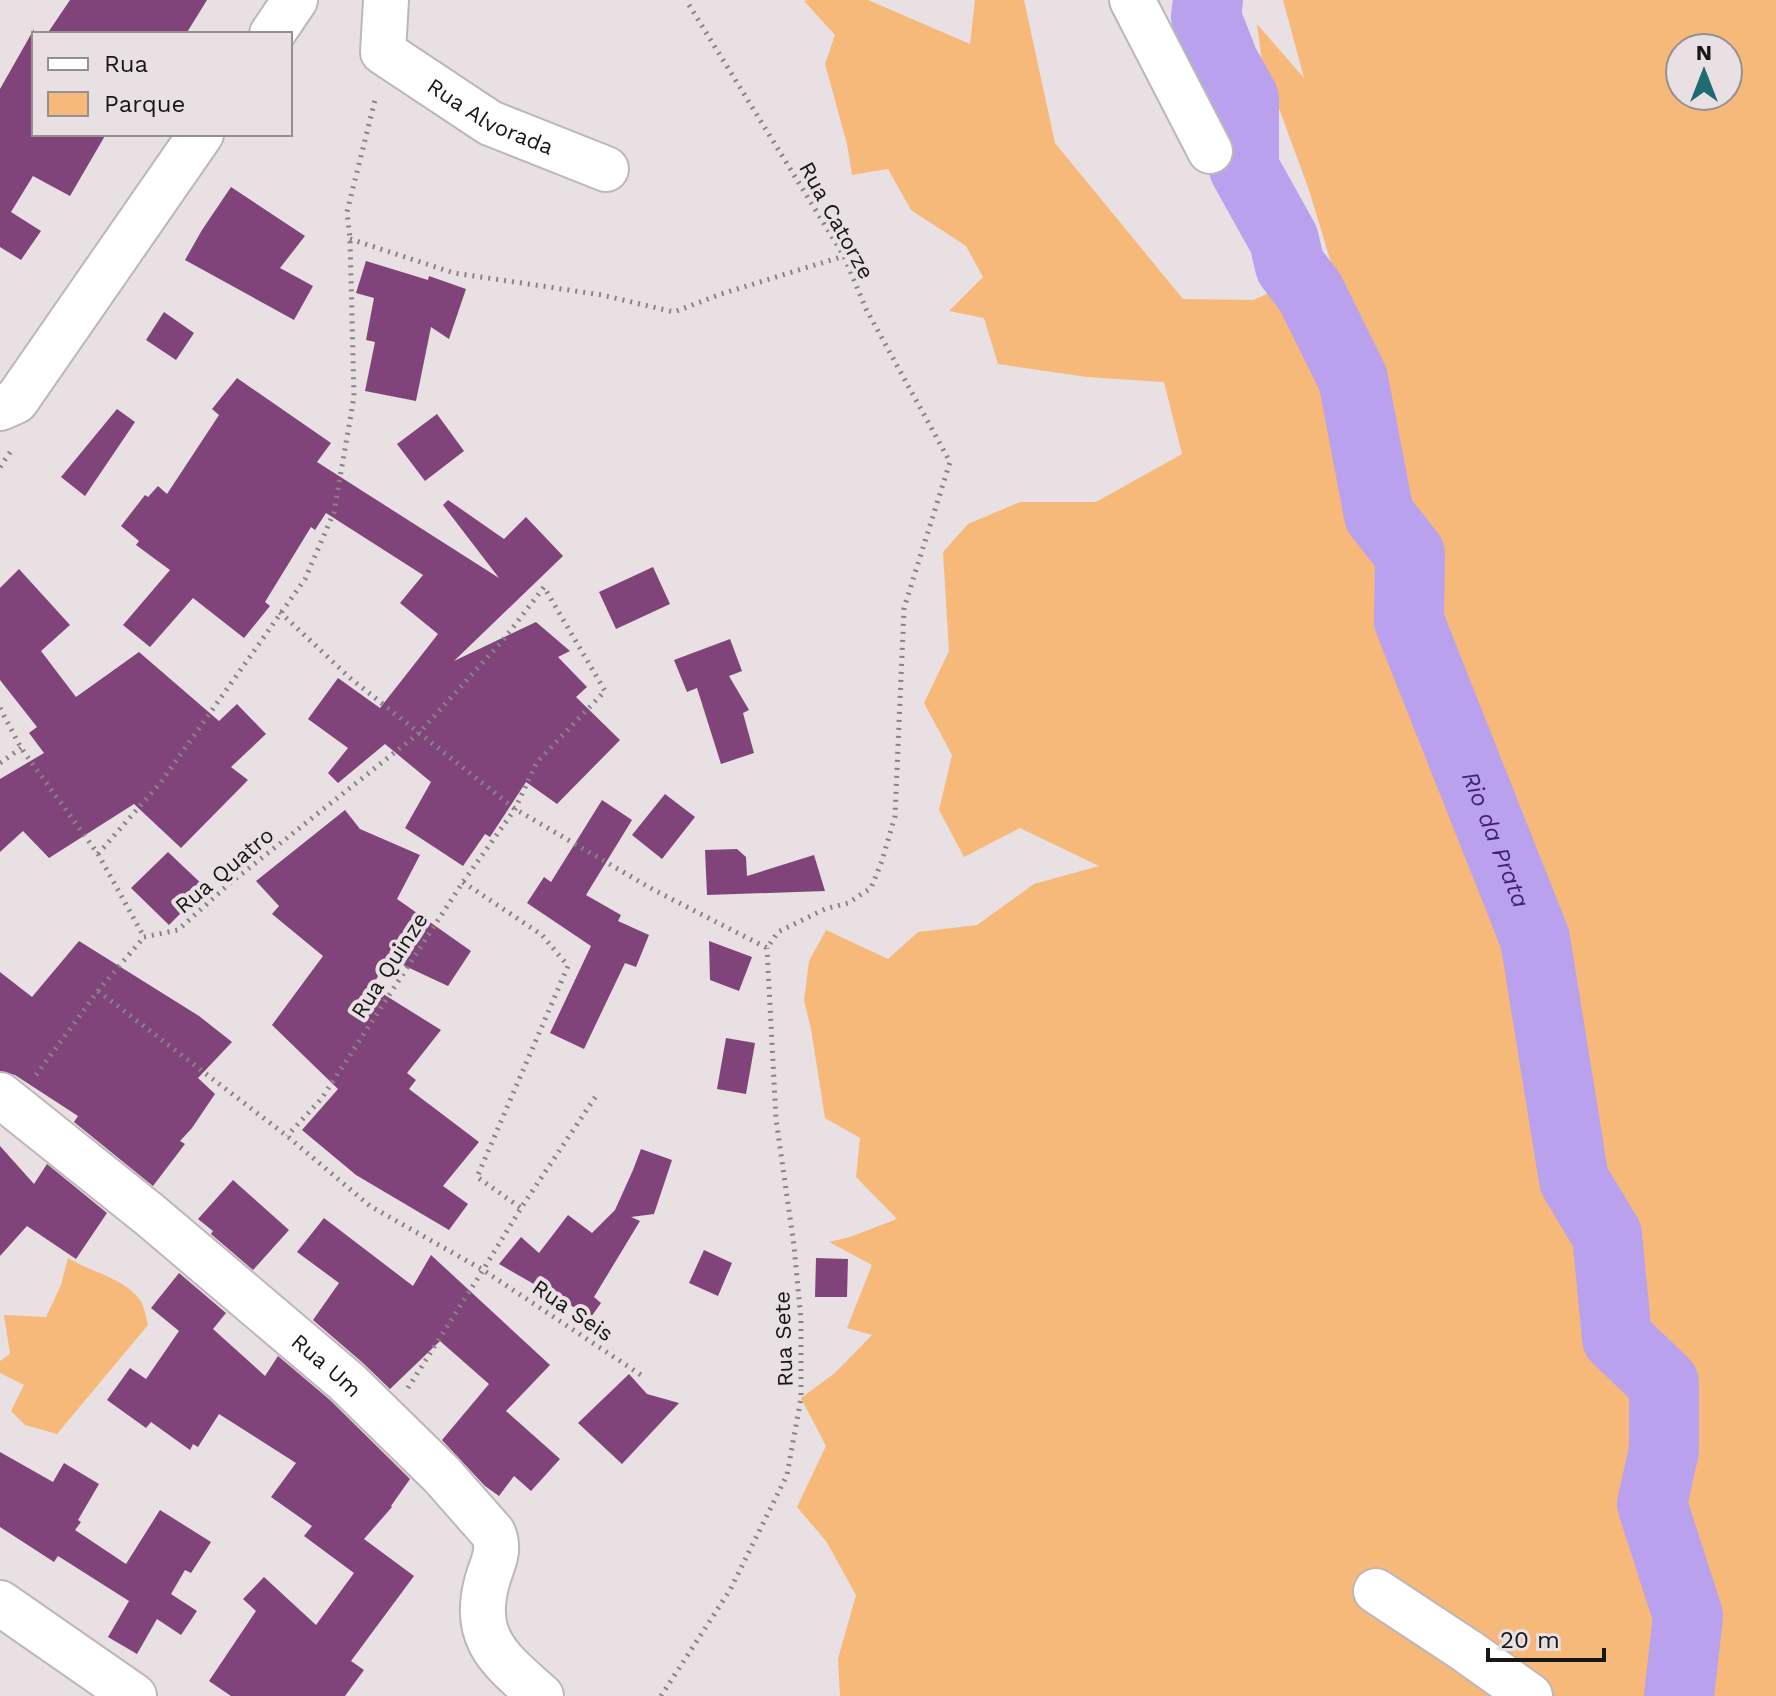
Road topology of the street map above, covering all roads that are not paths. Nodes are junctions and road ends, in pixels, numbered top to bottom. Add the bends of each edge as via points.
1 (295, 0) edge
2 (386, 0) edge
3 (1132, 0) edge
4 (273, 32) edge
5 (200, 136) edge
6 (1210, 151) dead end
7 (606, 169) dead end
8 (0, 408) edge
9 (6, 1100) edge
10 (1376, 1591) dead end
11 (0, 1603) edge
12 (134, 1696) edge
13 (541, 1696) edge
14 (1530, 1696) edge

1 - 4 street
2 - 7 street, Rua Alvorada via 383,52 490,123
3 - 6 street
5 - 8 street via 16,401
9 - 13 street, Rua Um via 347,1382 442,1475 497,1542 484,1592 484,1625 492,1647
10 - 14 street
11 - 12 street

